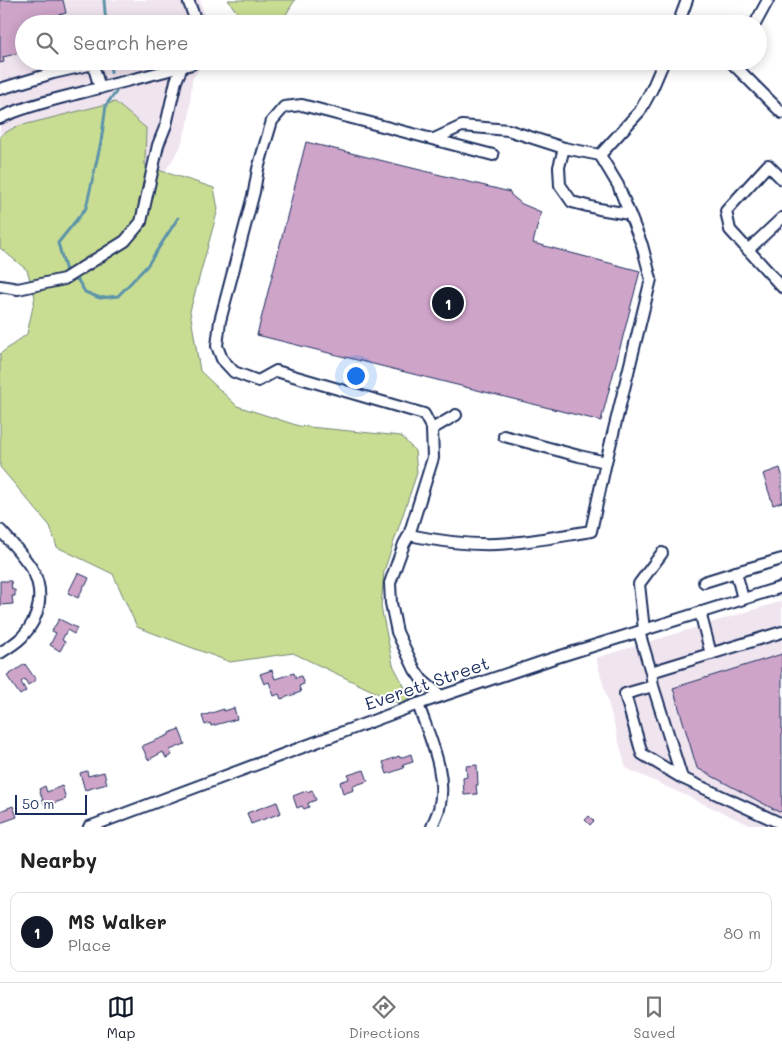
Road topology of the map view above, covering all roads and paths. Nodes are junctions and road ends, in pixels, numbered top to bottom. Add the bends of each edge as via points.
1 (188, 0) edge
2 (687, 0) edge
3 (768, 0) edge
4 (194, 15) edge
5 (681, 15) edge
6 (760, 15) edge
7 (64, 70) edge
8 (95, 70) edge
9 (170, 70) edge
10 (181, 70) edge
11 (660, 70) edge
12 (739, 70) edge
13 (100, 88) junction
14 (0, 89) edge
15 (782, 114) edge
16 (0, 118) edge
17 (434, 139) junction
18 (564, 148) junction
19 (494, 154) dead end
20 (600, 155) junction
21 (782, 179) edge
22 (630, 214) junction
23 (782, 218) edge
24 (748, 250) junction
25 (0, 286) edge
26 (782, 287) edge
27 (456, 415) dead end
28 (432, 429) junction
29 (504, 436) dead end
30 (606, 462) junction
31 (0, 530) edge
32 (409, 535) junction
33 (662, 553) dead end
34 (782, 559) edge
35 (736, 572) junction
36 (704, 582) dead end
37 (782, 587) edge
38 (743, 599) junction
39 (700, 612) junction
40 (641, 631) junction
41 (782, 632) edge
42 (0, 652) edge
43 (711, 654) junction
44 (651, 672) junction
45 (653, 686) junction
46 (441, 696) junction
47 (418, 704) junction
48 (682, 778) junction
49 (782, 824) edge
50 (88, 827) edge
51 (432, 827) edge

1 - 4 street
2 - 5 street
3 - 6 street
7 - 14 street
8 - 13 street
9 - 13 street
10 - 25 street via 158,145 141,222 136,228 125,241 64,279 18,289
11 - 20 street via 640,111
12 - 15 street
13 - 16 street
17 - 18 street via 462,126 508,130
17 - 19 street
17 - 28 street via 302,106 284,107 272,121 258,169 220,321 217,346 222,359 234,372 258,381 276,371 424,414
18 - 20 street
18 - 22 street via 559,167 560,185 572,202
20 - 22 street
21 - 24 street via 768,165 726,211 730,230
22 - 30 street via 650,279
23 - 24 street
24 - 26 street
27 - 28 street
28 - 32 street via 433,458
29 - 30 street
30 - 32 street via 591,531 498,544 437,541
31 - 42 street via 31,568 38,584 39,601 33,623 22,636
32 - 46 street via 390,583 391,603 397,632 415,670
33 - 40 street via 639,584
34 - 35 street
35 - 36 street
35 - 38 street
37 - 38 street, Everett Street
38 - 39 street, Everett Street
39 - 40 street, Everett Street
39 - 43 street
40 - 44 street
40 - 46 street, Everett Street
41 - 43 street
43 - 44 street
44 - 45 street
45 - 48 street
45 - 48 street via 625,694 642,754
46 - 47 street, Everett Street
47 - 50 street, Everett Street
47 - 51 street via 441,781 439,809
48 - 49 street

